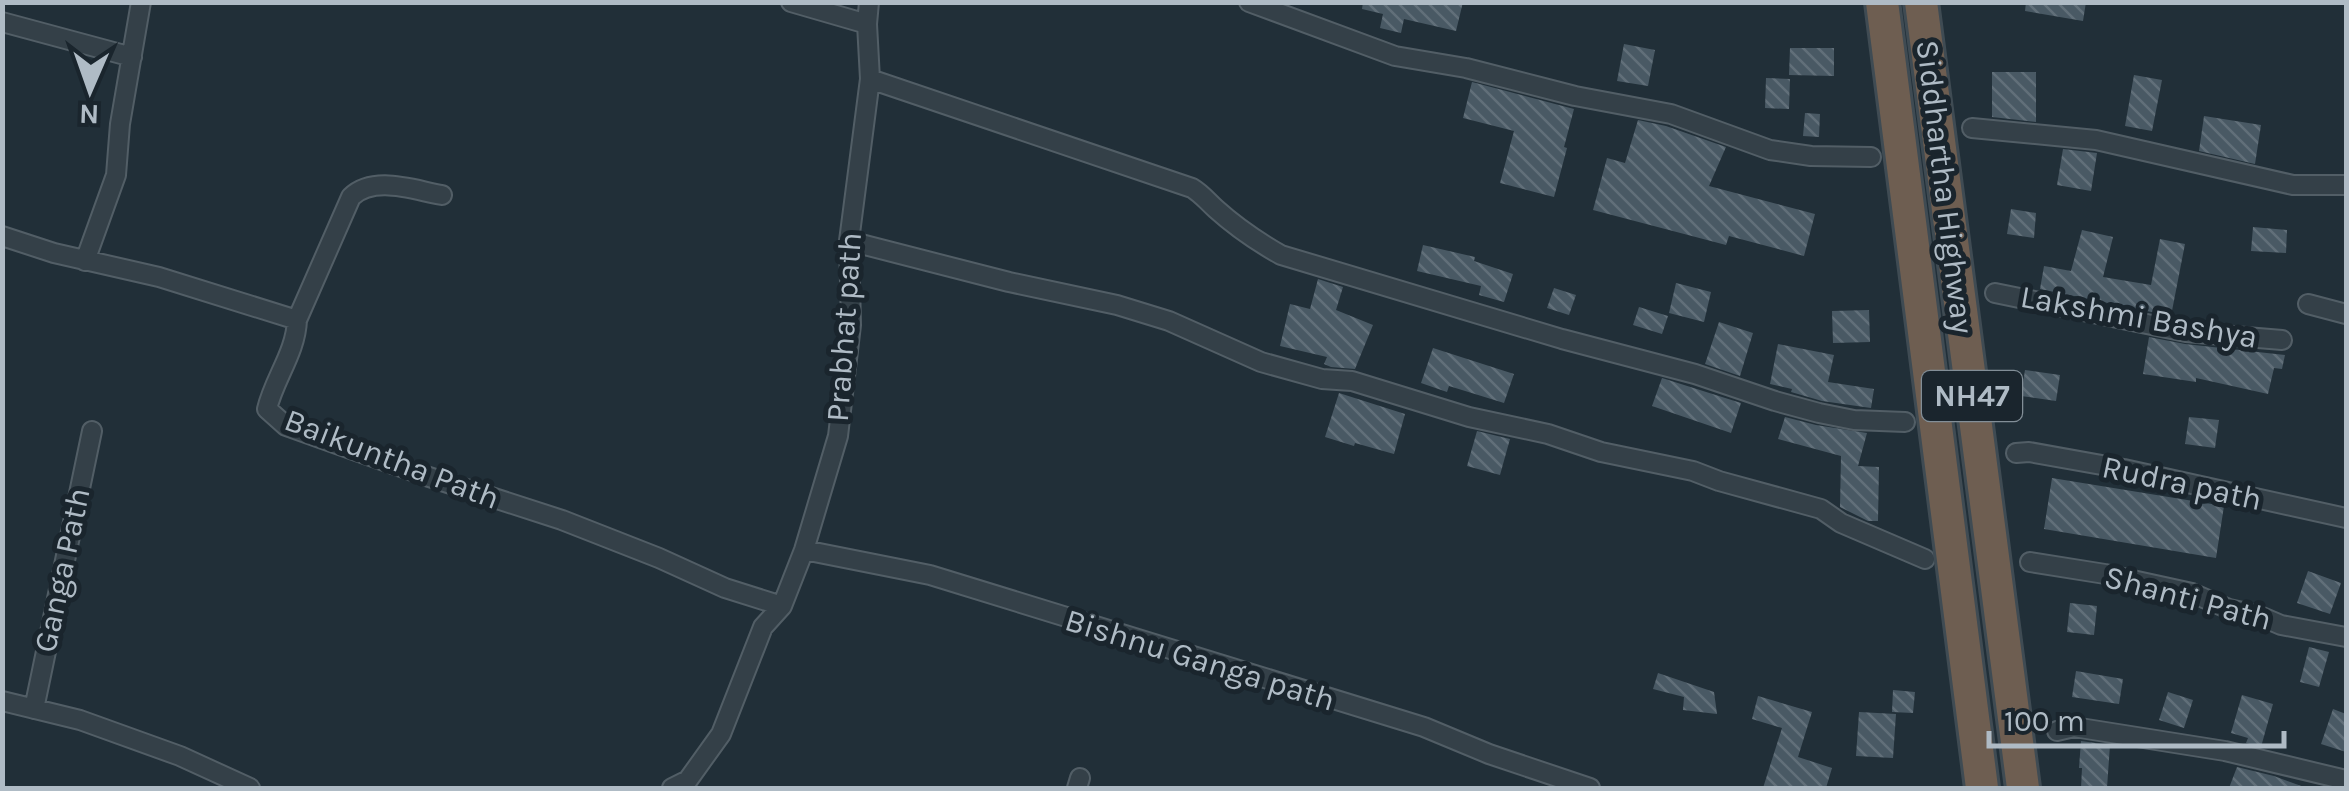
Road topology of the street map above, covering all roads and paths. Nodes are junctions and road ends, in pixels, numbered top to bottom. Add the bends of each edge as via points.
1 (141, 2) edge
2 (790, 2) edge
3 (869, 2) edge
4 (1249, 2) edge
5 (1882, 2) edge
6 (1921, 2) edge
7 (2, 22) edge
8 (867, 24) junction
9 (132, 58) junction
10 (870, 79) junction
11 (1972, 128) dead end
12 (1871, 157) dead end
13 (2346, 184) edge
14 (442, 195) dead end
15 (2, 236) edge
16 (848, 241) junction
17 (86, 261) junction
18 (1995, 293) dead end
19 (2308, 304) dead end
20 (2346, 314) edge
21 (297, 320) junction
22 (2282, 340) dead end
23 (1905, 422) dead end
24 (92, 430) dead end
25 (2016, 453) dead end
26 (2346, 518) edge
27 (804, 550) junction
28 (1925, 558) dead end
29 (2030, 562) dead end
30 (782, 606) junction
31 (2346, 637) edge
32 (2, 701) edge
33 (34, 709) junction
34 (2057, 730) dead end
35 (2346, 780) edge
36 (250, 788) edge
37 (672, 788) edge
38 (1590, 788) edge
39 (1982, 788) edge
40 (2023, 788) edge

1 - 9 street
2 - 8 street
3 - 8 street, Prabhat path
4 - 12 street via 1395,56 1672,114 1770,150
5 - 39 highway, Siddhartha Highway / NH47
6 - 40 highway, Siddhartha Highway / NH47
7 - 9 street
8 - 10 street, Prabhat path
9 - 17 street via 116,175
10 - 16 street, Prabhat path
10 - 23 street via 1192,188 1282,256 1819,414
11 - 13 street via 2096,140 2293,185
14 - 21 street via 374,184 360,188
15 - 17 street
16 - 27 street, Prabhat path via 851,325 838,436
16 - 28 street via 1117,305 1276,366 1821,508
17 - 21 street
18 - 22 street, Lakshmi Bashya via 2186,332
19 - 20 street
21 - 30 street, Baikuntha Path via 266,409 286,426 562,520
24 - 33 street, Ganga Path
25 - 26 street, Rudra path
27 - 30 street, Prabhat path
27 - 38 street, Bishnu Ganga path via 930,576 1424,727
29 - 31 street, Shanti Path via 2192,593 2281,625
30 - 37 street, Prabhat path via 763,626 721,734 688,780
32 - 33 street
33 - 36 street via 180,756
34 - 35 street via 2074,727 2226,751

